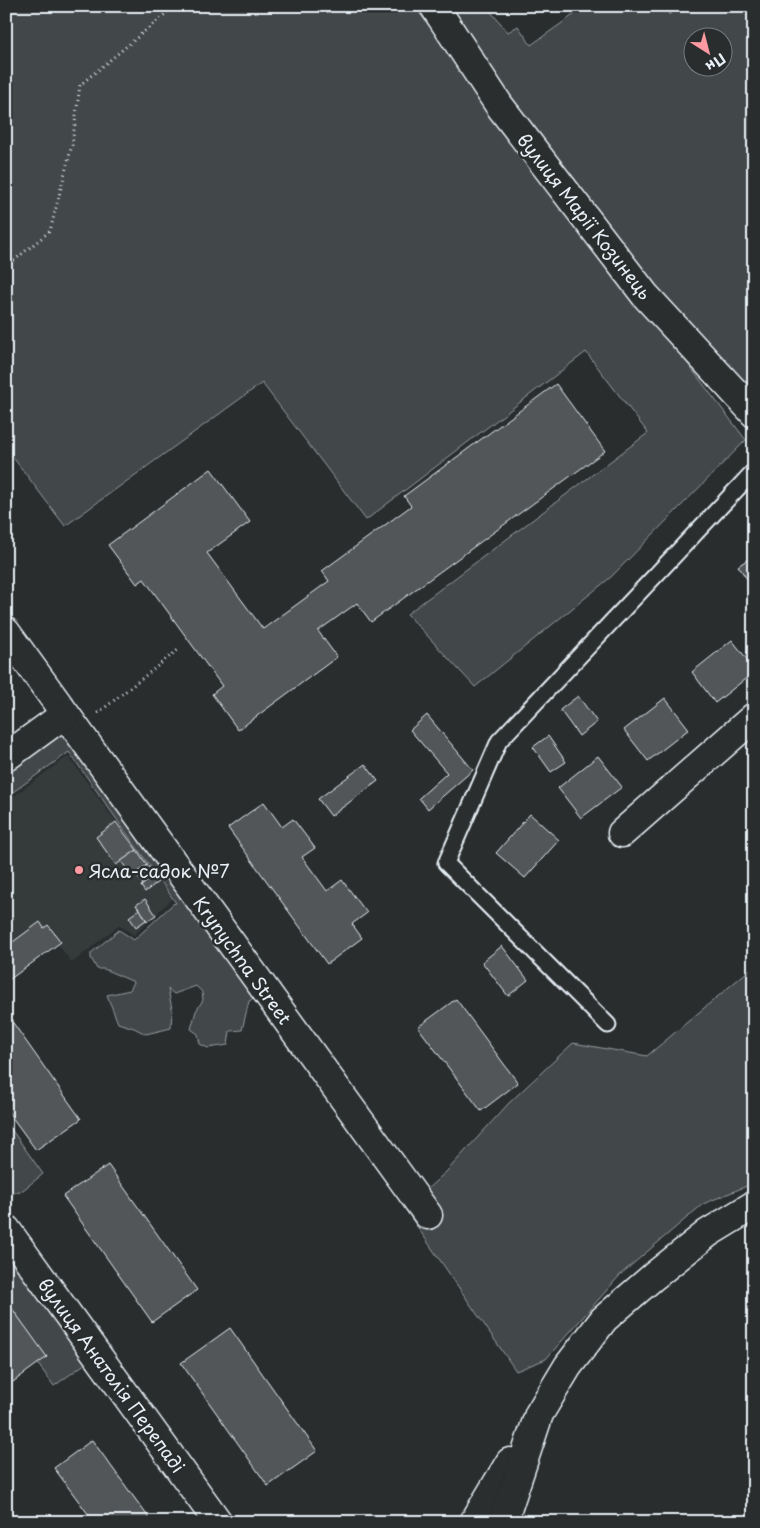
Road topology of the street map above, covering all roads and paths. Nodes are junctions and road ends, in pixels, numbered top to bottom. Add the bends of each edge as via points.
1 (175, 6) edge
2 (434, 6) edge
3 (6, 267) edge
4 (754, 413) edge
5 (754, 471) edge
6 (6, 632) edge
7 (178, 650) dead end
8 (754, 717) edge
9 (71, 722) junction
10 (6, 756) edge
11 (622, 833) dead end
12 (608, 1025) dead end
13 (754, 1205) edge
14 (428, 1215) dead end
15 (6, 1229) edge
16 (540, 1414) junction
17 (218, 1522) edge
18 (474, 1522) edge
19 (503, 1522) edge

1 - 3 path via 80,84 72,145 50,231
2 - 4 street, вулиця Марії Козинець via 499,105 645,295
5 - 12 lane via 499,741 446,863
6 - 9 street, Krynychna Street
7 - 9 path
8 - 11 street
9 - 10 street
9 - 14 street, Krynychna Street
13 - 16 street via 708,1233 604,1319 568,1366
15 - 17 street, вулиця Анатолія Перепаді
16 - 18 street
16 - 19 street

